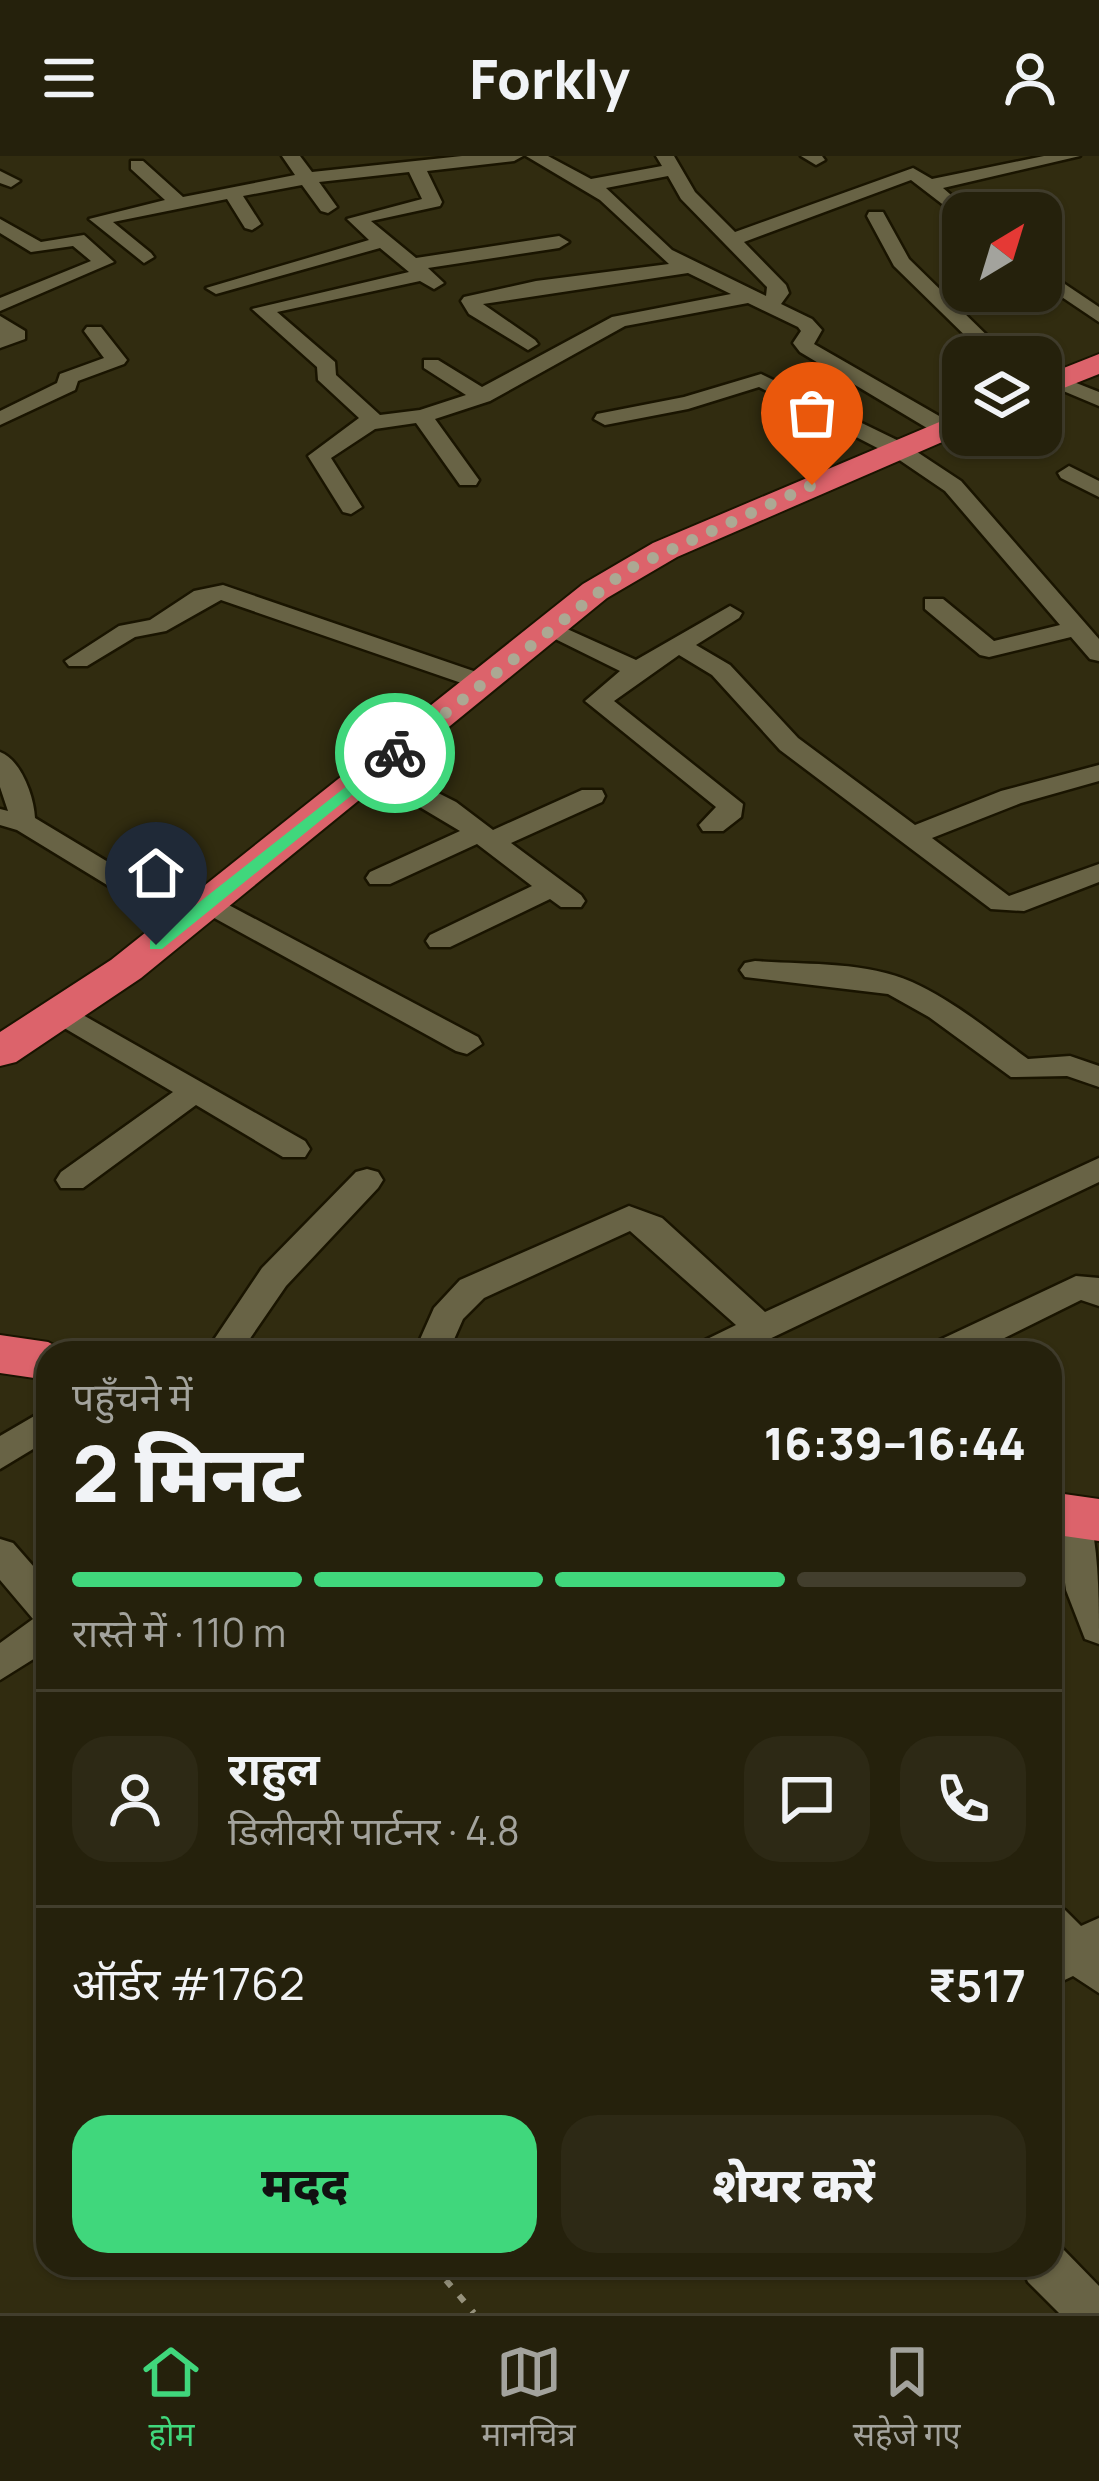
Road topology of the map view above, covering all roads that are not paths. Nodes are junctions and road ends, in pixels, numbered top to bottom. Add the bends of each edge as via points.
1 (292, 156) edge
2 (514, 156) edge
3 (535, 156) edge
4 (893, 156) edge
5 (1071, 156) edge
6 (669, 163) edge
7 (410, 164) edge
8 (136, 166) dead end
9 (304, 179) junction
10 (921, 179) junction
11 (590, 185) junction
12 (231, 192) junction
13 (942, 196) edge
14 (178, 202) junction
15 (328, 208) dead end
16 (876, 216) dead end
17 (252, 224) dead end
18 (0, 225) edge
19 (736, 241) junction
20 (382, 242) junction
21 (559, 242) dead end
22 (143, 257) dead end
23 (679, 262) junction
24 (422, 275) junction
25 (215, 288) dead end
26 (1062, 289) edge
27 (6, 296) edge
28 (762, 300) junction
29 (1099, 316) edge
30 (0, 322) edge
31 (94, 331) dead end
32 (977, 336) edge
33 (0, 342) edge
34 (528, 344) dead end
35 (1099, 363) edge
36 (431, 364) dead end
37 (1062, 379) edge
38 (1062, 390) edge
39 (482, 396) junction
40 (1099, 400) edge
41 (422, 416) junction
42 (0, 419) edge
43 (605, 419) dead end
44 (942, 419) edge
45 (370, 423) junction
46 (942, 430) edge
47 (895, 450) junction
48 (1069, 473) dead end
49 (468, 480) dead end
50 (1099, 490) edge
51 (351, 507) dead end
52 (934, 604) dead end
53 (730, 614) dead end
54 (1077, 628) junction
55 (548, 629) junction
56 (679, 645) junction
57 (1099, 654) edge
58 (78, 662) dead end
59 (637, 670) junction
60 (482, 682) junction
61 (0, 760) edge
62 (375, 769) junction
63 (1099, 773) edge
64 (592, 796) dead end
65 (11, 820) edge
66 (713, 825) dead end
67 (909, 837) junction
68 (484, 838) junction
69 (1099, 872) edge
70 (380, 878) dead end
71 (197, 912) junction
72 (440, 941) dead end
73 (755, 970) dead end
74 (60, 1012) junction
75 (467, 1044) dead end
76 (0, 1052) edge
77 (1099, 1078) edge
78 (195, 1091) junction
79 (293, 1149) dead end
80 (1099, 1169) edge
81 (72, 1180) dead end
82 (367, 1180) dead end
83 (1099, 1294) edge
84 (763, 1329) junction
85 (230, 1341) edge
86 (435, 1341) edge
87 (736, 1341) edge
88 (968, 1341) edge
89 (0, 1354) edge
90 (36, 1359) edge
91 (36, 1431) edge
92 (0, 1455) edge
93 (1074, 1516) edge
94 (0, 1554) edge
95 (36, 1595) edge
96 (1099, 1628) edge
97 (36, 1638) edge
98 (0, 1664) edge
99 (1059, 2277) edge
100 (1092, 2305) edge

1 - 9 street
2 - 7 street
3 - 11 street
4 - 10 street
5 - 10 street
6 - 11 street
6 - 19 street via 688,195
7 - 9 street
7 - 20 street via 433,202 357,218
8 - 14 street
9 - 12 street
9 - 15 street
10 - 13 street
10 - 19 street
11 - 23 street
12 - 14 street
12 - 17 street
14 - 22 street via 98,219
16 - 32 street via 901,262
18 - 27 street via 38,248 77,239 104,262
19 - 23 street
19 - 28 street via 776,285 779,293
20 - 24 street
20 - 25 street
21 - 24 street
23 - 28 street
23 - 34 street via 471,302
24 - 45 street via 262,309 328,366 324,375
26 - 29 street
28 - 39 street via 619,321
28 - 44 street via 810,327 807,348
30 - 33 street via 18,335
31 - 42 street via 117,360 68,377 67,387
35 - 37 highway
36 - 39 street
38 - 40 street
39 - 41 street
41 - 45 street
41 - 49 street
43 - 47 street via 760,380
45 - 51 street via 319,456
46 - 47 highway
47 - 54 street via 953,486
47 - 55 highway via 646,560
48 - 50 street
52 - 54 street via 992,650
53 - 56 street
54 - 57 street
55 - 59 street
55 - 60 highway
56 - 59 street
56 - 67 street via 721,670 789,744
58 - 60 street via 128,631 157,626 223,592
59 - 66 street via 598,702 729,805
60 - 62 highway
61 - 65 street via 21,802
62 - 68 street
62 - 71 highway
63 - 67 street
64 - 68 street
65 - 71 street
67 - 69 street via 1005,905
68 - 70 street
68 - 72 street via 561,894
71 - 74 highway
71 - 75 street
73 - 77 street via 883,982 940,1010 1022,1070 1070,1066
74 - 76 highway
74 - 78 street
78 - 79 street
78 - 81 street
80 - 84 street
82 - 85 street via 274,1277
83 - 88 street via 1076,1288
84 - 86 street via 650,1226 628,1218 472,1289 442,1320
84 - 87 street
89 - 90 highway
91 - 92 street
93 - 96 street
94 - 95 street
97 - 98 street
99 - 100 street

